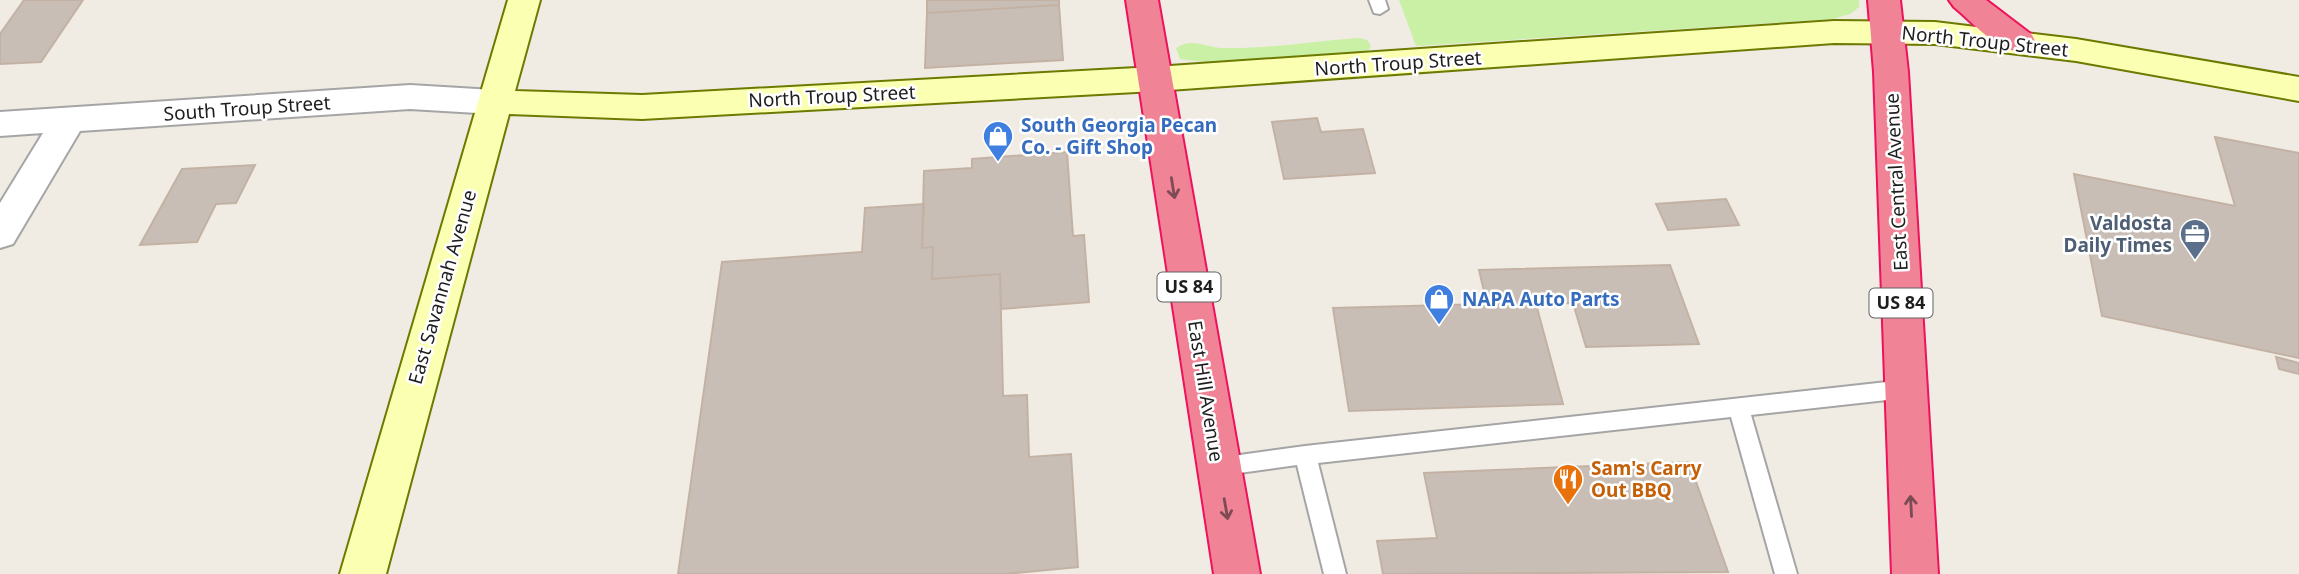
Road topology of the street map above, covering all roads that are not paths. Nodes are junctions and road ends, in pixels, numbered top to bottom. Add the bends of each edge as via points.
1 (524, 0) edge
2 (1142, 0) edge
3 (1965, 0) edge
4 (1885, 16) edge
5 (2020, 43) junction
6 (1155, 79) junction
7 (2299, 89) edge
8 (494, 102) junction
9 (70, 119) junction
10 (0, 124) edge
11 (0, 234) edge
12 (1905, 388) junction
13 (1739, 409) junction
14 (1305, 455) junction
15 (1218, 467) junction
16 (363, 574) edge
17 (1237, 574) edge
18 (1335, 574) edge
19 (1786, 574) edge
20 (1915, 574) edge

1 - 8 street, East Savannah Avenue
2 - 6 highway, East Hill Avenue / US 84
3 - 5 highway
4 - 5 street, North Troup Street via 1935,33
4 - 6 street, North Troup Street via 1834,32
4 - 12 highway, East Central Avenue / US 84
5 - 7 street, North Troup Street
6 - 8 street, North Troup Street via 642,107
6 -> 15 highway, East Hill Avenue / US 84
8 - 9 street, South Troup Street via 411,97
8 - 16 street, East Savannah Avenue
9 - 10 street, South Troup Street
9 - 11 street
12 - 13 lane
20 -> 12 highway, East Central Avenue / US 84
13 - 14 lane
13 - 19 lane
14 - 15 lane
14 - 18 lane
15 -> 17 highway, East Hill Avenue / US 84

